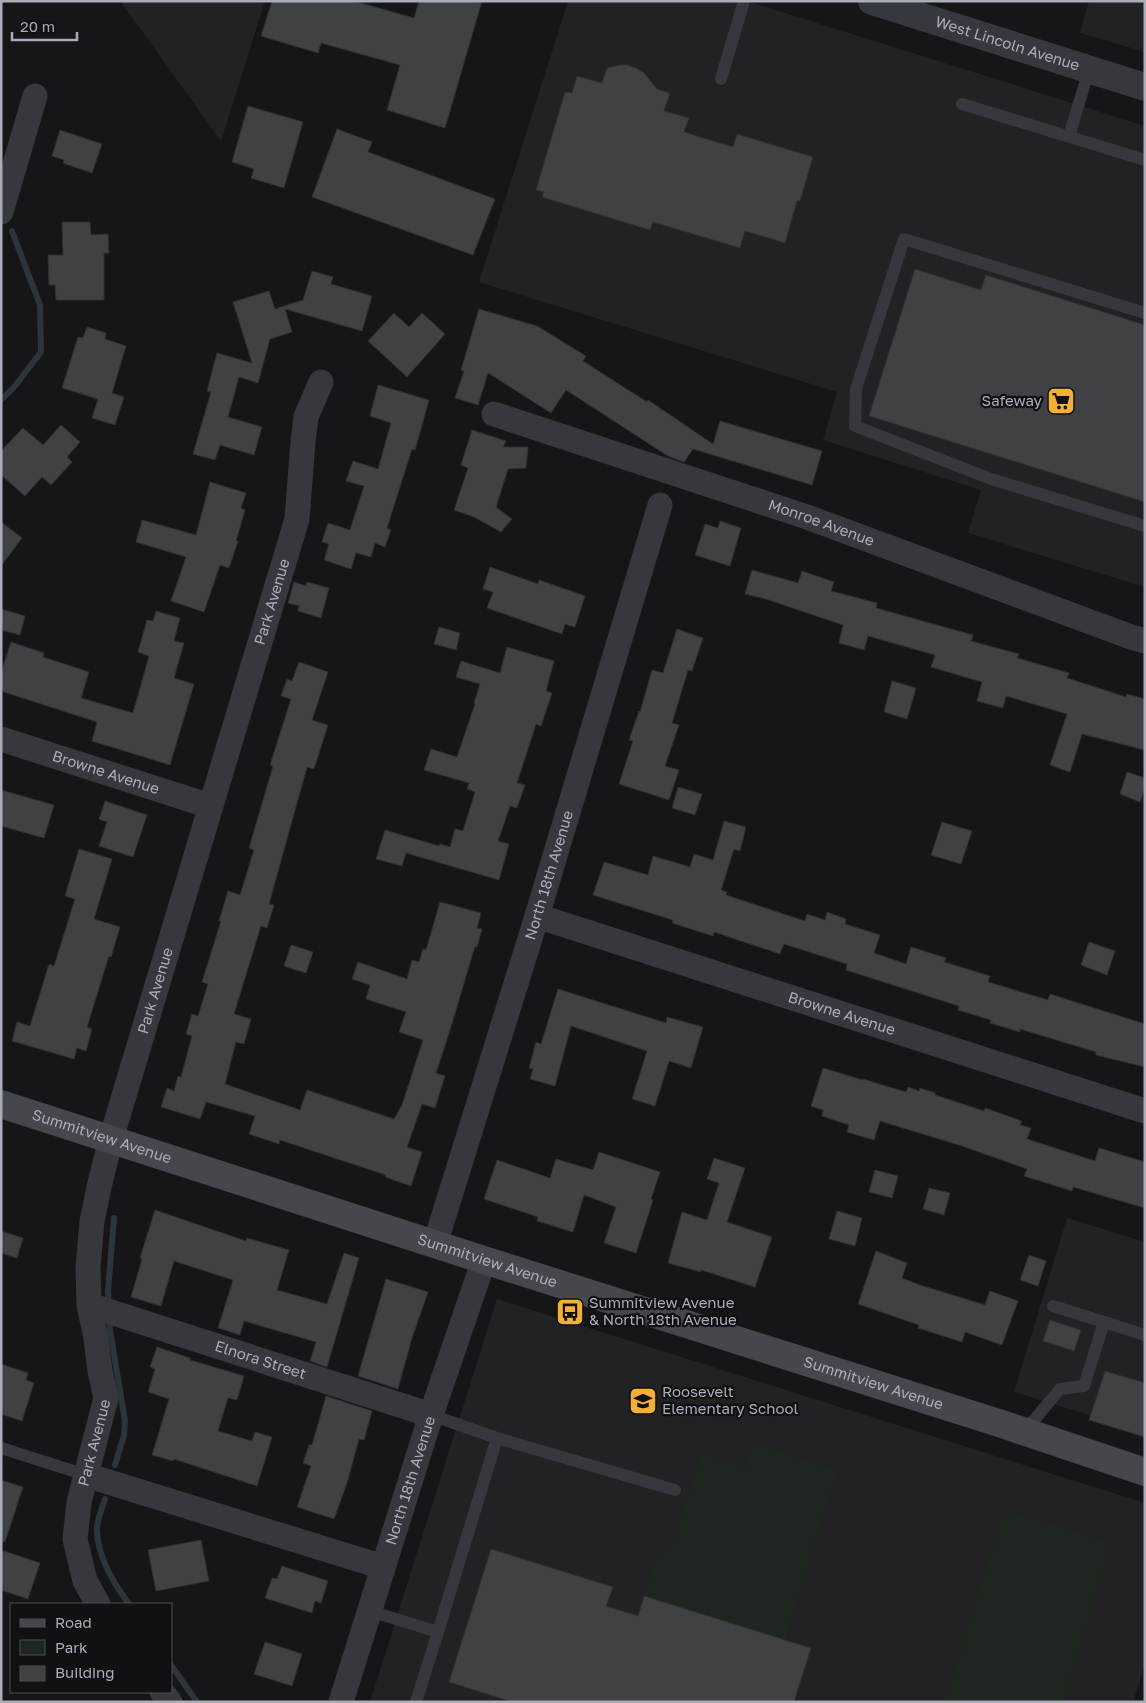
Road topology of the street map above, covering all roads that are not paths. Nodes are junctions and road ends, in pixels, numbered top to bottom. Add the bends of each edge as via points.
1 (744, 1) edge
2 (872, 1) edge
3 (920, 9) edge
4 (1089, 70) junction
5 (721, 79) dead end
6 (1145, 87) edge
7 (35, 96) dead end
8 (962, 104) dead end
9 (1069, 136) junction
10 (1145, 160) edge
11 (1, 212) edge
12 (1145, 313) edge
13 (321, 382) dead end
14 (494, 414) dead end
15 (660, 505) dead end
16 (1145, 526) edge
17 (1145, 641) edge
18 (1, 739) edge
19 (210, 806) junction
20 (537, 916) junction
21 (1, 1104) edge
22 (1145, 1111) edge
23 (111, 1139) junction
24 (435, 1244) junction
25 (484, 1260) junction
26 (1053, 1306) dead end
27 (102, 1309) junction
28 (1104, 1322) junction
29 (1145, 1335) edge
30 (430, 1415) junction
31 (1024, 1432) junction
32 (498, 1438) junction
33 (1, 1448) edge
34 (1145, 1472) edge
35 (86, 1475) junction
36 (675, 1490) dead end
37 (383, 1567) junction
38 (97, 1603) edge
39 (370, 1611) junction
40 (438, 1632) junction
41 (341, 1702) edge
42 (416, 1702) edge

1 - 5 lane
2 - 3 street, West Lincoln Avenue
3 - 4 street, West Lincoln Avenue
4 - 6 street, West Lincoln Avenue
4 - 9 lane
7 - 11 street
8 - 9 lane
9 - 10 lane
12 - 16 lane via 904,239 856,389 855,426 991,479
13 - 19 street, Park Avenue via 306,417 297,519
14 - 17 street, Monroe Avenue via 807,517
15 - 20 street, North 18th Avenue
18 - 19 street, Browne Avenue
19 - 23 street, Park Avenue
20 - 22 street, Browne Avenue
20 - 24 street, North 18th Avenue
21 - 23 main road, Summitview Avenue
23 - 24 main road, Summitview Avenue
23 - 27 street, Park Avenue via 92,1221 88,1268
24 - 25 main road, Summitview Avenue
25 - 30 street, North 18th Avenue
25 - 31 main road, Summitview Avenue
26 - 28 lane
27 - 30 street, Elnora Street
27 - 35 street, Park Avenue via 96,1338 106,1398
28 - 29 lane
28 - 31 lane via 1084,1386 1060,1389
30 - 32 lane
30 - 37 street, North 18th Avenue
31 - 34 main road, Summitview Avenue
32 - 36 lane
32 - 40 lane
33 - 35 lane
35 - 37 street
35 - 38 street, Park Avenue via 74,1539 85,1581
37 - 39 street, North 18th Avenue
39 - 40 lane
39 - 41 street, North 18th Avenue
40 - 42 lane

